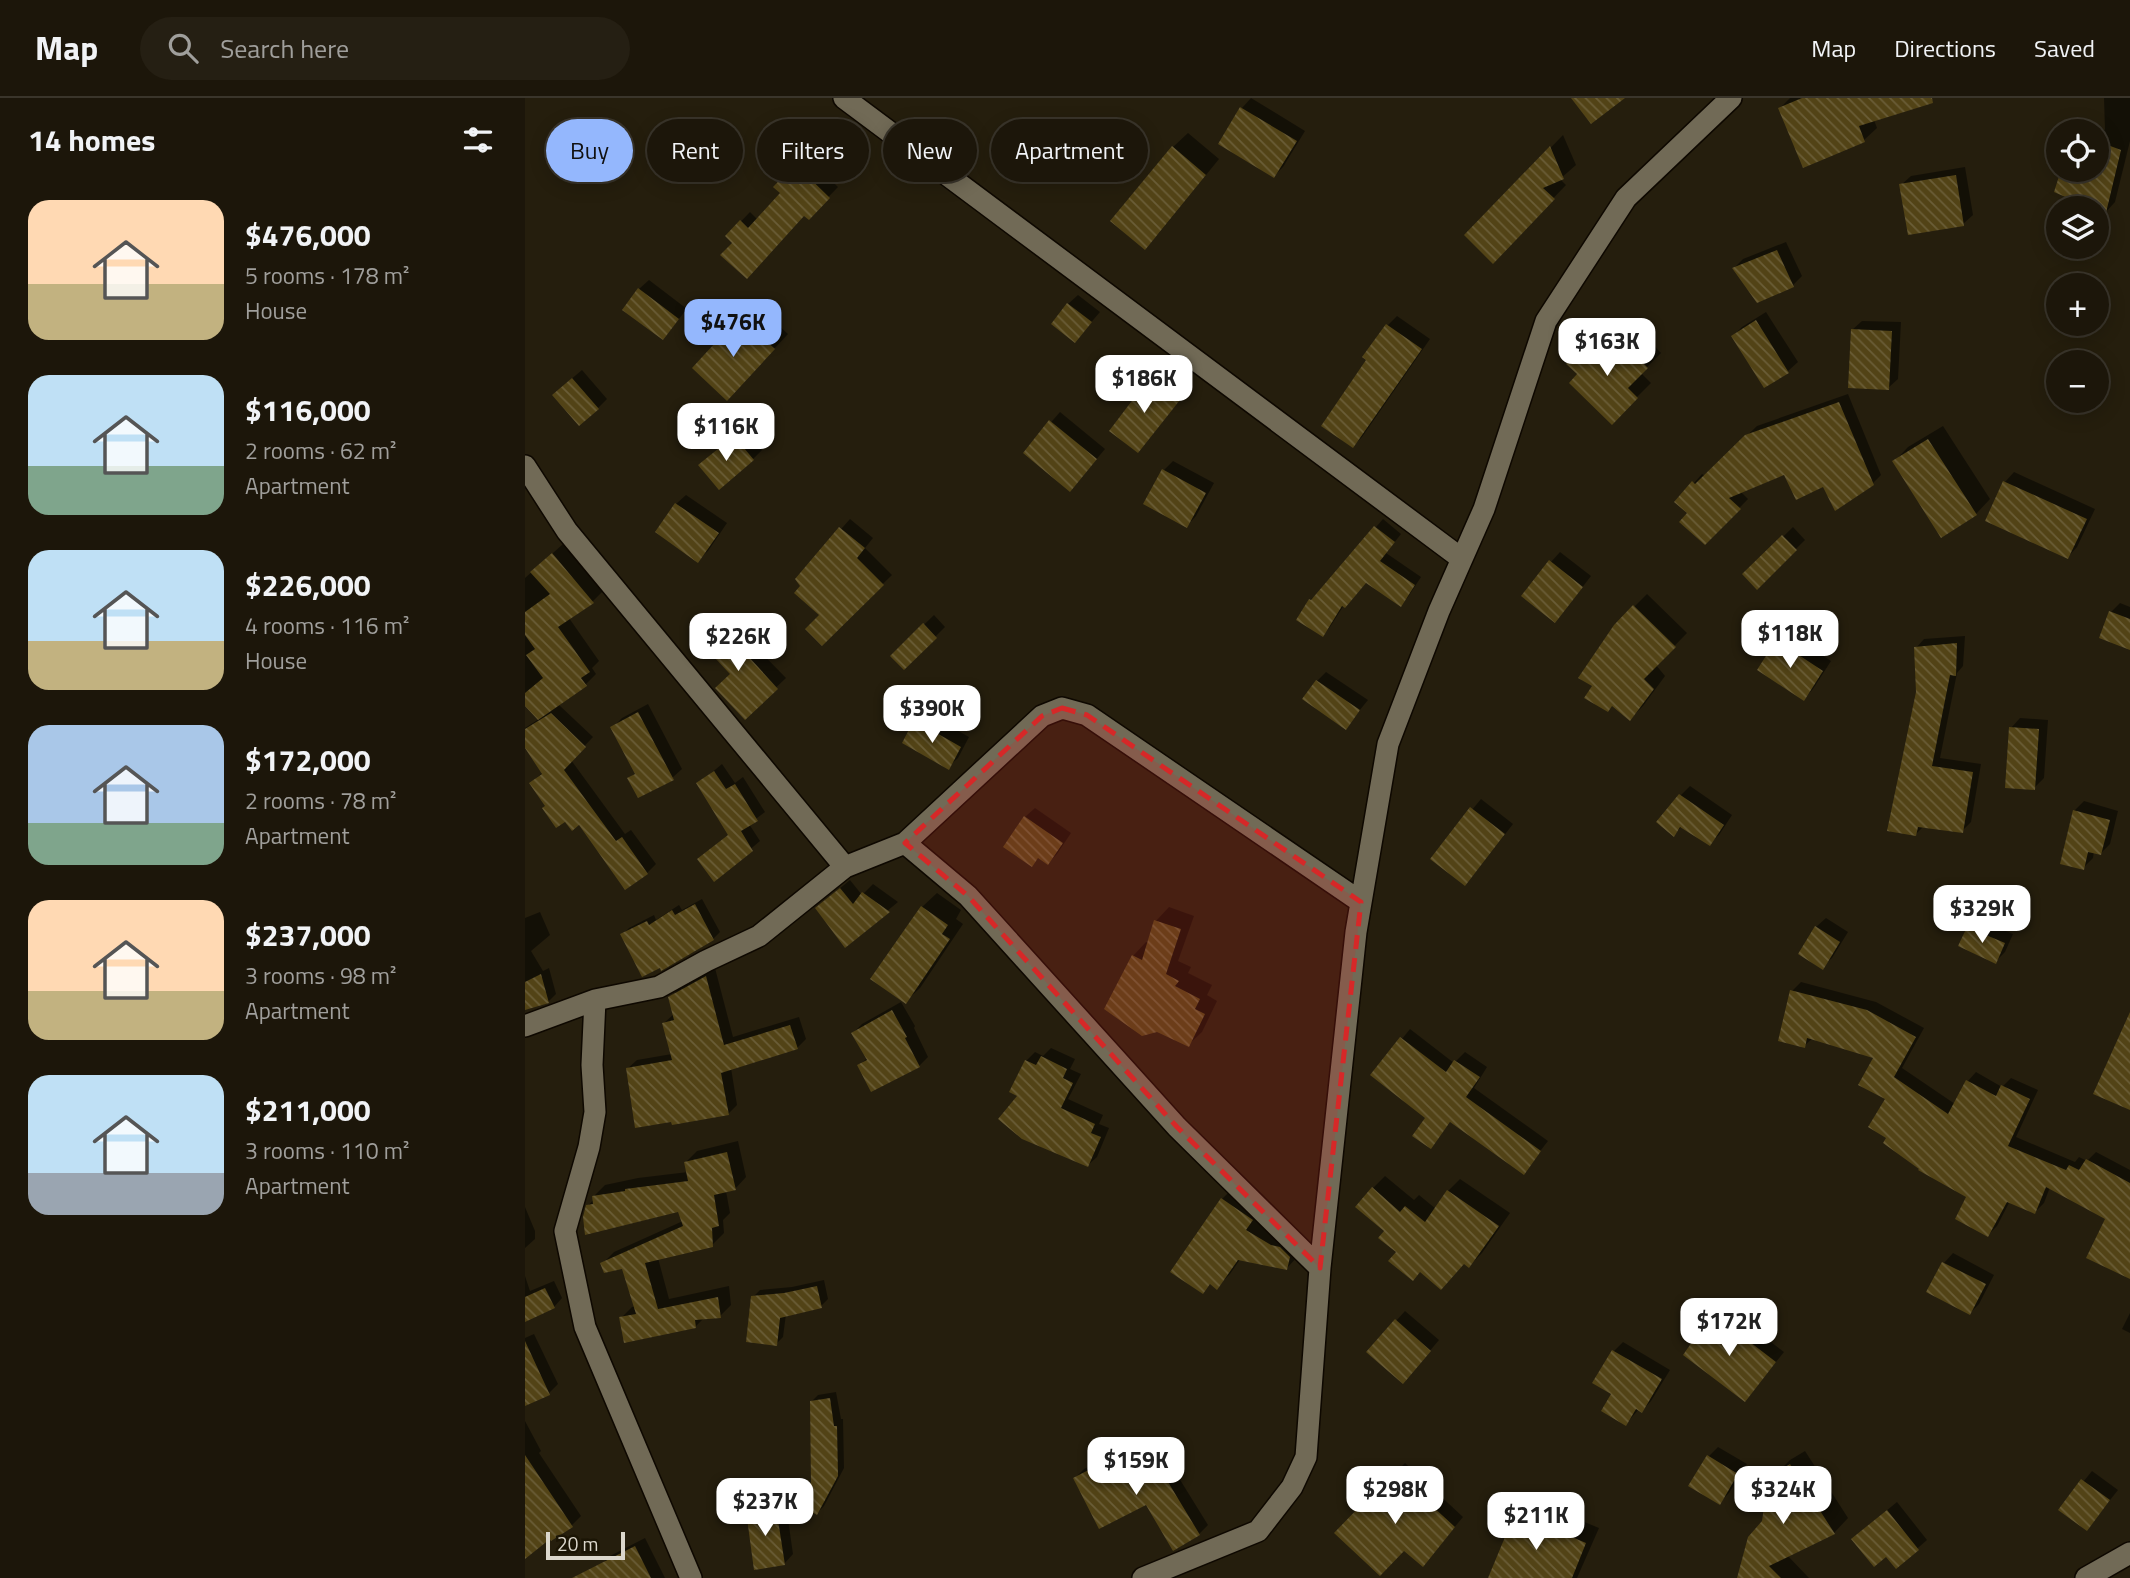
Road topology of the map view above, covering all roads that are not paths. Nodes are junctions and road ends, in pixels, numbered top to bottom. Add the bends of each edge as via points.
1 (844, 98) edge
2 (1731, 98) edge
3 (525, 466) edge
4 (1462, 559) junction
5 (905, 843) junction
6 (845, 867) junction
7 (1361, 902) junction
8 (594, 1000) junction
9 (525, 1026) edge
10 (1320, 1268) junction
11 (2130, 1553) edge
12 (691, 1578) edge
13 (1143, 1578) edge
14 (2086, 1578) edge

1 - 4 street
2 - 4 street via 1626,198 1546,321 1484,509
3 - 6 street via 566,531
4 - 7 street via 1388,744
5 - 6 street
5 - 7 street via 1042,716 1062,708 1087,715
5 - 10 street via 968,896 1177,1127
6 - 8 street via 759,936 659,987
7 - 10 street
8 - 9 street
8 - 12 street via 595,1112 565,1231 585,1326
10 - 13 street via 1306,1457 1292,1487 1258,1531
11 - 14 street

